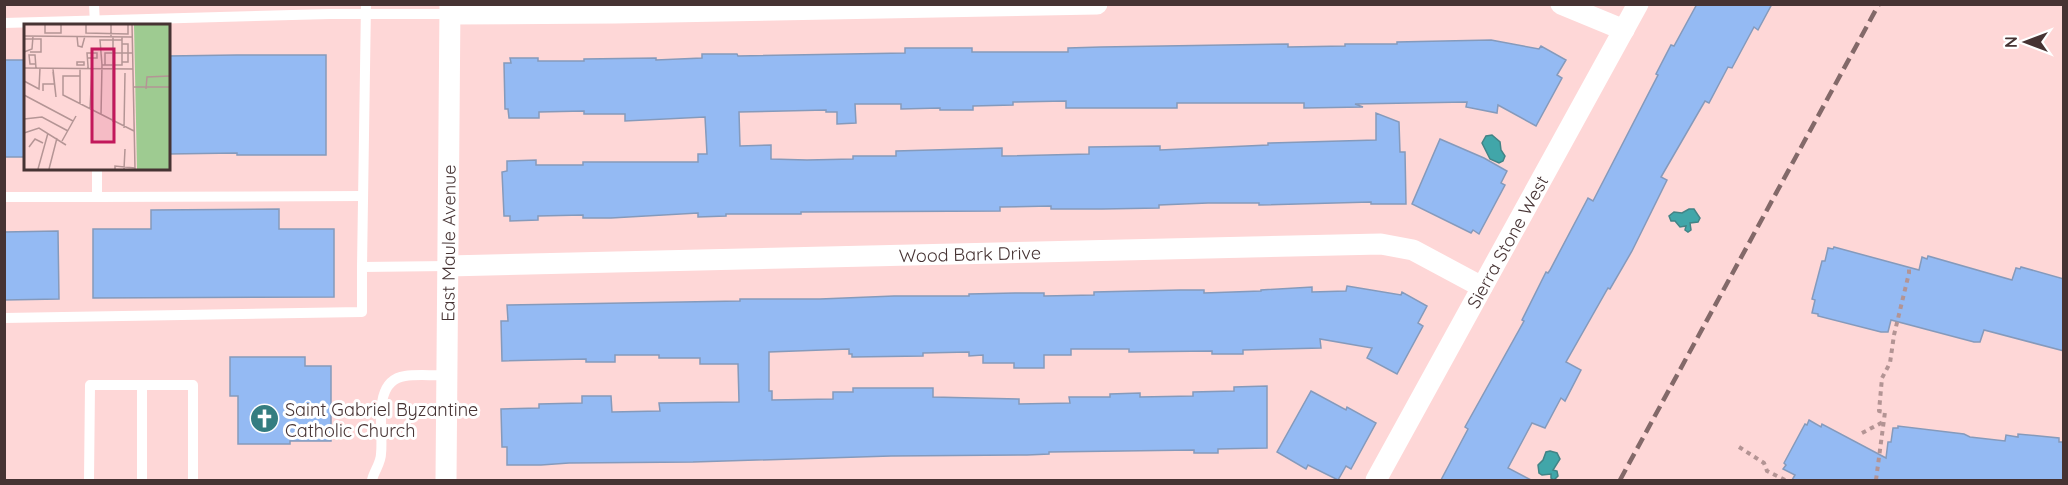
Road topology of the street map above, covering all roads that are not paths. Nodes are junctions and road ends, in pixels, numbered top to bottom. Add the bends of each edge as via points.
1 (94, 4) edge
2 (1097, 4) edge
3 (1561, 4) edge
4 (1638, 4) edge
5 (366, 9) edge
6 (450, 9) edge
7 (615, 9) edge
8 (4, 23) edge
9 (94, 23) edge
10 (1624, 30) junction
11 (97, 170) edge
12 (97, 196) junction
13 (363, 196) junction
14 (4, 197) edge
15 (448, 266) junction
16 (362, 267) junction
17 (1482, 287) junction
18 (4, 318) edge
19 (447, 375) junction
20 (142, 384) junction
21 (89, 480) edge
22 (142, 480) edge
23 (193, 480) edge
24 (372, 480) edge
25 (446, 480) edge
26 (1376, 480) edge

1 - 9 lane
2 - 7 street
3 - 10 street
4 - 10 street, Sierra Stone West
5 - 6 lane
5 - 9 lane
5 - 13 lane
6 - 7 street
6 - 15 street, East Maule Avenue
8 - 9 lane
10 - 17 street, Sierra Stone West
11 - 12 lane
12 - 13 lane
12 - 14 lane
13 - 16 lane
15 - 16 lane
15 - 17 street, Wood Bark Drive via 1381,244 1413,250
15 - 19 street, East Maule Avenue
16 - 18 lane via 362,312
17 - 26 street, Sierra Stone West
19 - 24 lane via 404,376 387,385 381,456
19 - 25 street, East Maule Avenue
20 - 21 lane via 90,384
20 - 22 lane
20 - 23 lane via 193,384

